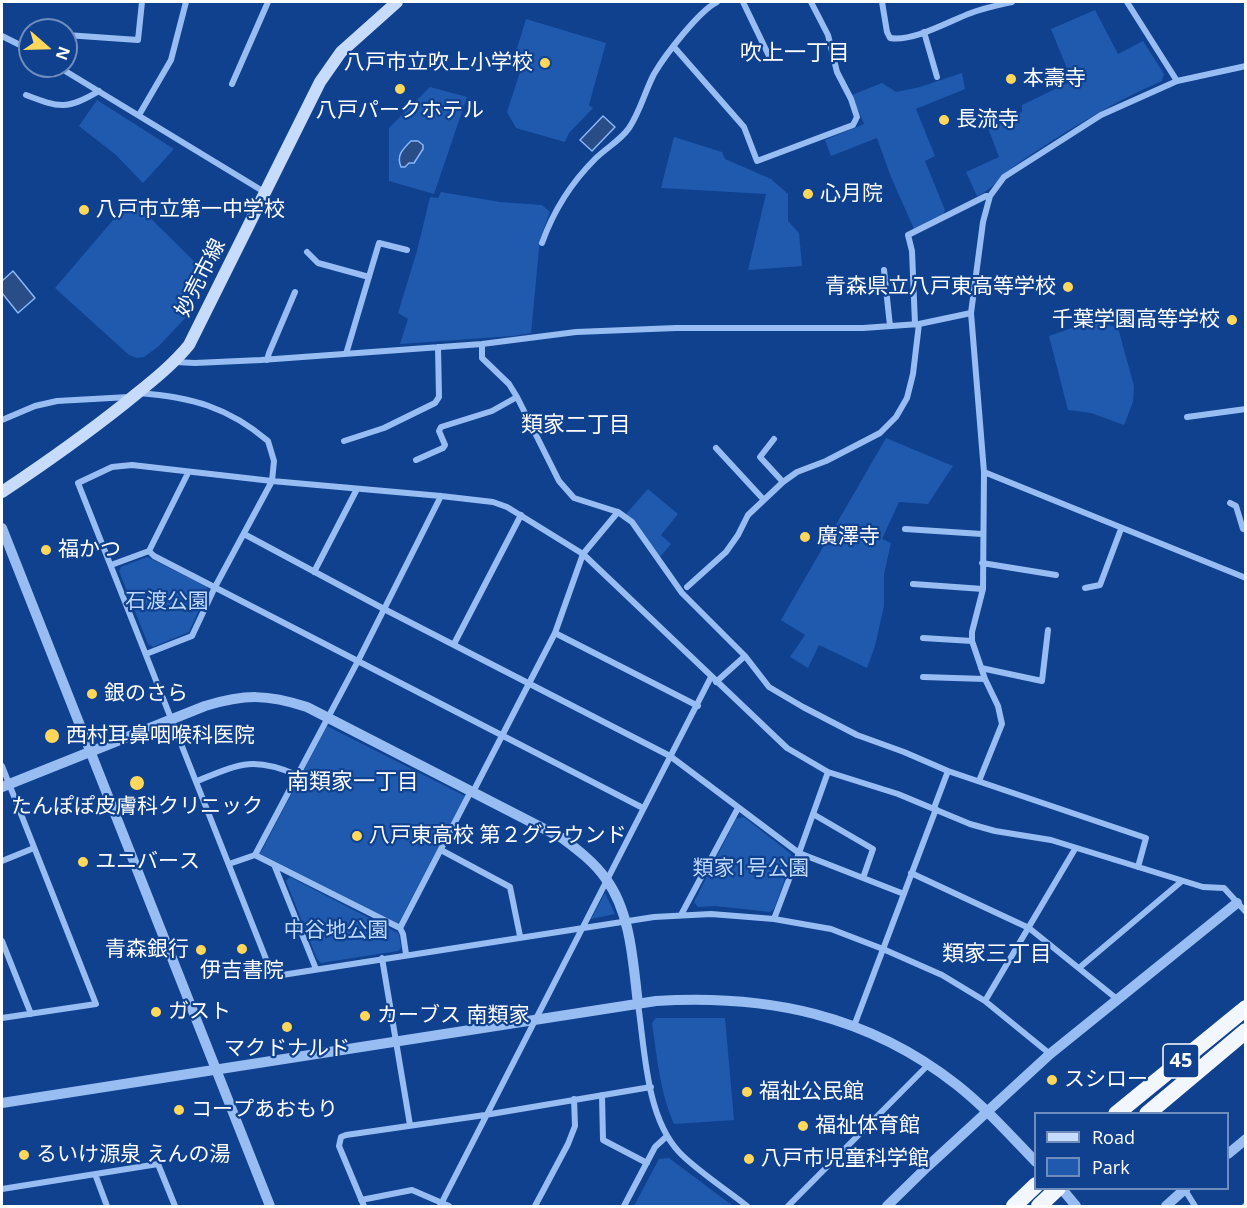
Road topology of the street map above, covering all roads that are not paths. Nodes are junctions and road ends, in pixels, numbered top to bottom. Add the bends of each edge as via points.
1 (142, 2) edge
2 (186, 2) edge
3 (268, 2) edge
4 (397, 2) edge
5 (717, 2) edge
6 (742, 2) edge
7 (811, 2) edge
8 (882, 2) edge
9 (1012, 2) edge
10 (1127, 2) edge
11 (924, 32) junction
12 (2, 36) edge
13 (78, 36) edge
14 (18, 44) edge
15 (674, 47) junction
16 (769, 56) dead end
17 (1245, 66) edge
18 (77, 78) edge
19 (937, 78) dead end
20 (1177, 81) junction
21 (232, 84) dead end
22 (99, 91) junction
23 (26, 94) dead end
24 (139, 114) junction
25 (266, 193) junction
26 (990, 196) junction
27 (542, 243) dead end
28 (406, 250) dead end
29 (307, 252) dead end
30 (884, 270) dead end
31 (369, 277) junction
32 (295, 292) dead end
33 (971, 313) junction
34 (917, 324) junction
35 (890, 326) junction
36 (482, 344) junction
37 (438, 347) junction
38 (346, 354) junction
39 (267, 360) junction
40 (175, 362) junction
41 (136, 395) junction
42 (517, 397) junction
43 (1245, 409) edge
44 (1187, 417) dead end
45 (2, 420) edge
46 (774, 440) dead end
47 (344, 441) dead end
48 (716, 448) dead end
49 (416, 460) dead end
50 (984, 472) junction
51 (188, 473) junction
52 (272, 482) junction
53 (783, 482) junction
54 (357, 489) junction
55 (2, 492) edge
56 (441, 496) junction
57 (764, 500) junction
58 (1230, 503) dead end
59 (618, 512) junction
60 (521, 514) junction
61 (2, 528) edge
62 (905, 529) dead end
63 (1121, 529) junction
64 (1245, 530) edge
65 (244, 534) junction
66 (982, 534) junction
67 (149, 551) junction
68 (583, 554) junction
69 (982, 563) junction
70 (111, 566) junction
71 (314, 572) junction
72 (1056, 575) dead end
73 (1245, 578) edge
74 (914, 584) dead end
75 (215, 587) junction
76 (687, 587) dead end
77 (1085, 588) dead end
78 (983, 589) junction
79 (384, 609) junction
80 (1048, 630) dead end
81 (555, 633) junction
82 (923, 638) dead end
83 (972, 641) junction
84 (454, 645) junction
85 (146, 654) junction
86 (745, 656) junction
87 (357, 661) junction
88 (981, 668) junction
89 (923, 677) dead end
90 (985, 679) junction
91 (714, 680) junction
92 (528, 684) junction
93 (698, 706) junction
94 (329, 717) junction
95 (171, 720) junction
96 (502, 735) junction
97 (90, 752) junction
98 (670, 756) junction
99 (2, 766) edge
100 (948, 771) junction
101 (828, 772) junction
102 (297, 775) junction
103 (197, 781) junction
104 (979, 782) junction
105 (5, 786) edge
106 (472, 791) junction
107 (643, 808) junction
108 (738, 808) junction
109 (935, 808) junction
110 (813, 814) junction
111 (34, 848) junction
112 (1075, 849) junction
113 (441, 850) junction
114 (799, 854) junction
115 (255, 855) junction
116 (2, 861) edge
117 (229, 864) junction
118 (275, 866) junction
119 (1138, 867) junction
120 (911, 873) junction
121 (863, 878) junction
122 (606, 879) junction
123 (1182, 881) junction
124 (904, 894) junction
125 (1237, 903) junction
126 (1245, 912) edge
127 (681, 915) junction
128 (774, 919) junction
129 (625, 920) junction
130 (582, 927) junction
131 (400, 928) junction
132 (1029, 928) junction
133 (520, 936) junction
134 (2, 941) edge
135 (883, 949) junction
136 (406, 954) junction
137 (382, 958) junction
138 (1079, 968) junction
139 (316, 969) junction
140 (1117, 999) junction
141 (985, 1001) junction
142 (638, 1004) junction
143 (1245, 1008) edge
144 (31, 1014) junction
145 (2, 1018) edge
146 (534, 1020) junction
147 (854, 1026) junction
148 (1245, 1031) edge
149 (397, 1042) junction
150 (1050, 1054) junction
151 (928, 1065) junction
152 (216, 1070) junction
153 (651, 1087) junction
154 (602, 1095) junction
155 (574, 1100) junction
156 (2, 1103) edge
157 (987, 1111) junction
158 (1117, 1112) edge
159 (1148, 1112) edge
160 (485, 1115) junction
161 (410, 1125) junction
162 (667, 1136) junction
163 (1245, 1139) edge
164 (1229, 1152) edge
165 (1034, 1161) edge
166 (647, 1163) junction
167 (95, 1174) junction
168 (1034, 1186) edge
169 (2, 1189) edge
170 (1057, 1190) edge
171 (1061, 1190) edge
172 (1185, 1190) edge
173 (1187, 1190) edge
174 (362, 1203) edge
175 (441, 1205) edge
176 (107, 1206) edge
177 (175, 1206) edge
178 (270, 1206) edge
179 (449, 1206) edge
180 (535, 1206) edge
181 (624, 1206) edge
182 (747, 1206) edge
183 (788, 1206) edge
184 (887, 1206) edge
185 (1014, 1206) edge
186 (1039, 1206) edge
187 (1077, 1206) edge
188 (1166, 1206) edge
189 (1195, 1206) edge

1 - 13 street via 138,40
2 - 24 street via 171,60
3 - 21 street
4 - 25 main road, 妙売市線 via 341,52 320,82
5 - 15 street via 708,6
6 - 16 street
7 - 15 street via 828,35 837,72 857,117 853,125 757,161 744,127
8 - 11 street via 891,38
9 - 11 street via 973,12
10 - 20 street
11 - 19 street
12 - 14 street
15 - 27 street via 655,73 629,128 591,163 561,202
17 - 20 street
18 - 22 street
20 - 26 street via 1101,115 1004,177
22 - 23 street via 75,103 55,106
22 - 24 street
24 - 25 street
25 - 40 main road, 妙売市線 via 189,345
26 - 33 street
26 - 34 street via 908,236
28 - 31 street via 379,243
29 - 31 street via 318,263
30 - 35 street
31 - 38 street
32 - 39 street
33 - 34 street
33 - 50 street
34 - 35 street
34 - 53 street via 914,374 908,398 896,417 880,433
35 - 36 street via 576,332
36 - 37 street
36 - 42 street via 482,358
37 - 38 street
37 - 47 street via 439,397 435,404 384,428
38 - 39 street
39 - 40 street
40 - 41 main road, 妙売市線
41 - 45 street via 57,401
41 - 52 street via 186,398 216,408 263,436 274,461
41 - 55 main road, 妙売市線
42 - 49 street via 492,411 441,427 443,448
42 - 59 street via 559,481 574,498
43 - 44 street
46 - 53 street via 760,457
48 - 57 street
50 - 63 street
50 - 66 street
51 - 52 street
51 - 67 street
51 - 70 street via 132,465 112,467 78,483
52 - 54 street
52 - 65 street
53 - 57 street
54 - 56 street
54 - 71 street
56 - 60 street via 493,502
56 - 79 street
57 - 76 street via 748,515 726,552
58 - 64 street via 1236,506
59 - 68 street
59 - 86 street via 632,522 682,593
60 - 68 street
60 - 84 street
61 - 97 street
62 - 66 street
63 - 73 street
63 - 77 street via 1100,585
65 - 71 street
65 - 75 street
66 - 69 street
67 - 70 street
67 - 75 street
68 - 81 street
68 - 91 street
69 - 72 street
69 - 78 street
70 - 85 street
71 - 79 street
74 - 78 street
75 - 85 street via 192,636
75 - 87 street
78 - 83 street
79 - 84 street
79 - 87 street
80 - 88 street via 1042,681
81 - 92 street
81 - 93 street
82 - 83 street
83 - 88 street
84 - 92 street
85 - 95 street
86 - 91 street
86 - 100 street via 769,687 802,707 857,735
87 - 94 street
87 - 96 street
88 - 90 street
89 - 90 street
90 - 104 street via 1002,724
91 - 93 street
91 - 101 street via 787,748
92 - 96 street
92 - 98 street
93 - 98 street
94 - 95 street via 286,700 243,697
94 - 102 street
94 - 106 street
95 - 97 street
95 - 103 street
96 - 106 street
96 - 107 street
97 - 105 street
97 - 152 street
98 - 107 street
98 - 108 street
99 - 105 street
100 - 104 street
100 - 109 street
101 - 109 street
101 - 110 street
102 - 103 street via 276,765 257,763 226,769
102 - 115 street
103 - 117 street
104 - 119 street via 1146,838
105 - 111 street
106 - 113 street
106 - 122 street via 562,838 586,856
107 - 122 street
108 - 114 street
108 - 127 street
109 - 112 street via 987,829 1051,840
109 - 120 street
110 - 114 street
110 - 121 street via 873,849
111 - 116 street
111 - 144 street via 96,1004
112 - 119 street
112 - 132 street
113 - 131 street
113 - 133 street via 510,887
114 - 121 street
114 - 128 street
115 - 117 street
115 - 118 street
117 - 139 street via 274,973
118 - 131 street
118 - 139 street
119 - 123 street
120 - 124 street
120 - 132 street
121 - 124 street
122 - 129 street
122 - 130 street
123 - 125 street via 1224,888
123 - 138 street
124 - 135 street
125 - 126 street
125 - 140 street
127 - 128 street
127 - 129 street
128 - 135 street via 831,929
129 - 130 street
129 - 142 street
130 - 133 street
130 - 146 street
131 - 136 street
132 - 138 street
132 - 141 street
133 - 136 street
134 - 144 street
135 - 141 street via 942,975
135 - 147 street
136 - 137 street
137 - 139 street
137 - 149 street
138 - 140 street
140 - 150 street
141 - 150 street
142 - 146 street
142 - 147 street via 734,1000 784,1006
142 - 153 street
143 - 158 highway, 45
144 - 145 street
146 - 149 street
146 - 160 street
147 - 151 street
148 - 159 highway, 45
149 - 152 street
149 - 161 street
150 - 157 street
151 - 157 street
151 - 183 street
152 - 156 street
152 - 178 street
153 - 154 street
153 - 162 street
154 - 155 street
154 - 166 street via 603,1140
155 - 160 street
155 - 180 street via 575,1126
157 - 165 street
157 - 184 street
160 - 161 street
160 - 175 street
161 - 174 street via 341,1137 339,1146
162 - 166 street
162 - 182 street via 680,1153
163 - 164 street
166 - 181 street
167 - 169 street
167 - 176 street
167 - 177 street via 158,1164
168 - 185 highway
170 - 186 highway
171 - 187 street
172 - 188 street
173 - 189 street
174 - 175 street via 412,1190
175 - 179 street

